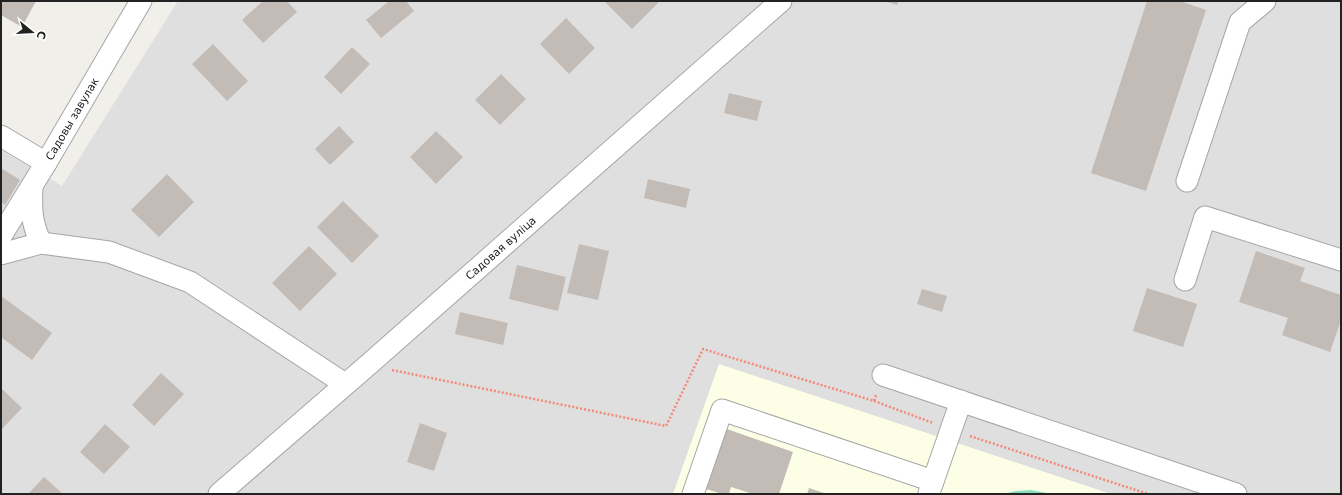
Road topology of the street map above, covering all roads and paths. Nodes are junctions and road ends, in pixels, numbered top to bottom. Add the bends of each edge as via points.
1 (141, 1) edge
2 (781, 1) edge
3 (1265, 1) edge
4 (1, 136) edge
5 (46, 163) junction
6 (1187, 181) dead end
7 (32, 186) junction
8 (1, 236) edge
9 (41, 243) junction
10 (1, 254) edge
11 (1341, 260) edge
12 (1185, 280) dead end
13 (368, 365) junction
14 (883, 375) joint
15 (345, 384) junction
16 (874, 401) junction
17 (961, 401) junction
18 (951, 430) junction
19 (931, 487) edge
20 (219, 494) edge
21 (693, 494) edge
22 (1148, 494) edge
23 (1236, 494) edge

1 - 5 street, Садовы завулак
2 - 13 street, Садовая вуліца
3 - 6 street via 1240,22
4 - 5 street
5 - 7 street, Садовы завулак
7 - 8 street, Садовы завулак
7 - 9 street via 31,213 34,230
9 - 10 street
9 - 15 street via 108,252 190,282
11 - 12 street via 1205,217
13 - 15 street, Садовая вуліца
13 - 16 path via 666,426 703,349
14 - 16 path
14 - 17 street
15 - 20 street, Садовая вуліца
16 - 18 path
17 - 18 street
17 - 23 street
18 - 19 street
18 - 22 path
19 - 21 street via 722,410

